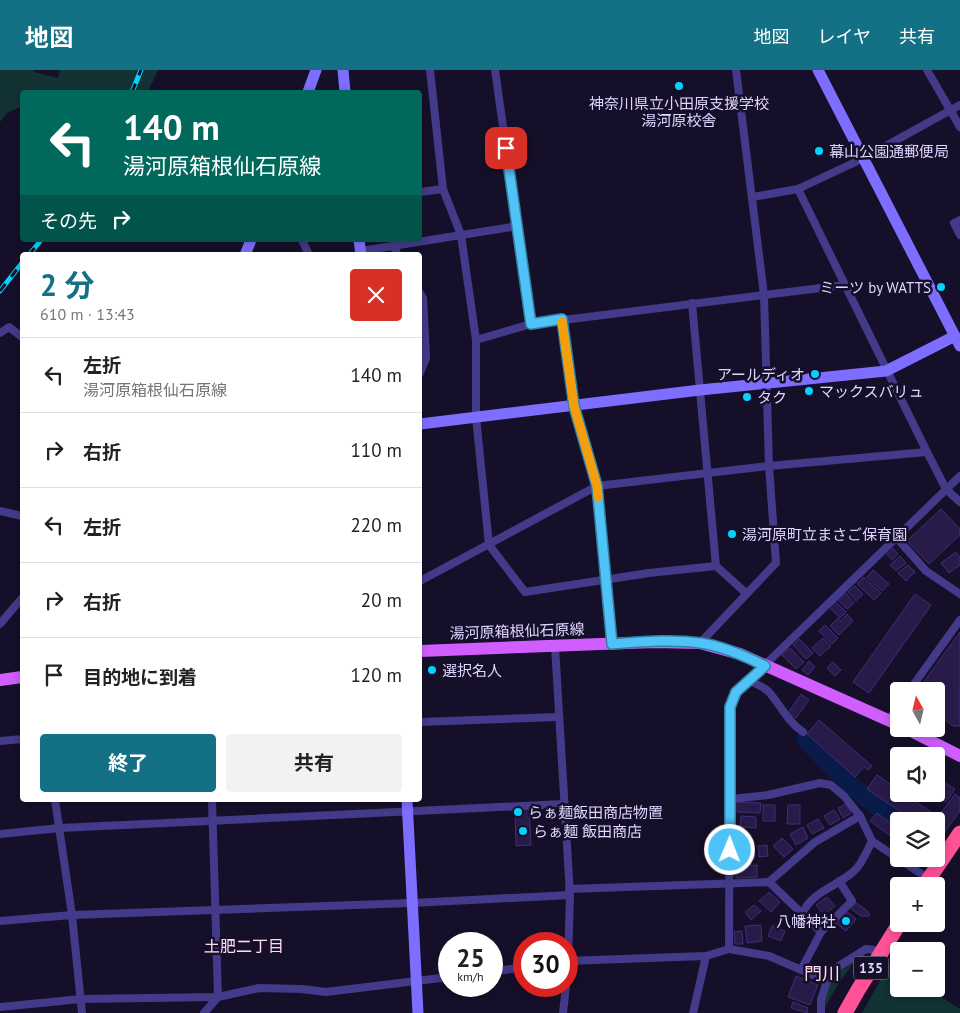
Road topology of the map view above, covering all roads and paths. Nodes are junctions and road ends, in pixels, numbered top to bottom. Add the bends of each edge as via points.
1 (316, 70) edge
2 (343, 70) edge
3 (430, 70) edge
4 (495, 70) edge
5 (736, 70) edge
6 (818, 70) edge
7 (927, 70) edge
8 (309, 90) edge
9 (345, 90) edge
10 (960, 105) edge
11 (951, 110) junction
12 (960, 127) edge
13 (864, 158) junction
14 (443, 189) junction
15 (798, 189) junction
16 (422, 192) edge
17 (753, 197) junction
18 (960, 220) edge
19 (518, 226) junction
20 (461, 235) junction
21 (960, 235) edge
22 (422, 241) edge
23 (418, 242) edge
24 (393, 246) junction
25 (360, 249) edge
26 (396, 252) edge
27 (844, 285) junction
28 (764, 295) junction
29 (422, 296) edge
30 (692, 303) junction
31 (562, 319) junction
32 (531, 324) junction
33 (0, 333) edge
34 (20, 336) edge
35 (958, 338) edge
36 (476, 340) junction
37 (422, 368) edge
38 (886, 371) junction
39 (768, 383) junction
40 (700, 390) junction
41 (574, 406) junction
42 (476, 417) junction
43 (422, 424) edge
44 (927, 452) junction
45 (769, 466) junction
46 (708, 473) junction
47 (960, 476) edge
48 (597, 486) junction
49 (946, 489) junction
50 (960, 502) edge
51 (0, 511) edge
52 (20, 516) edge
53 (896, 537) junction
54 (489, 544) junction
55 (716, 566) junction
56 (422, 580) edge
57 (606, 580) junction
58 (746, 593) junction
59 (960, 594) edge
60 (20, 600) edge
61 (960, 620) edge
62 (0, 624) edge
63 (700, 643) junction
64 (612, 644) junction
65 (555, 646) junction
66 (422, 651) edge
67 (765, 666) junction
68 (20, 677) edge
69 (0, 680) edge
70 (748, 680) junction
71 (915, 682) edge
72 (559, 717) junction
73 (890, 720) edge
74 (422, 722) edge
75 (803, 732) dead end
76 (925, 738) edge
77 (20, 739) edge
78 (0, 741) edge
79 (960, 756) edge
80 (730, 799) junction
81 (55, 802) edge
82 (212, 802) edge
83 (407, 802) edge
84 (564, 804) junction
85 (408, 812) junction
86 (860, 816) junction
87 (212, 822) junction
88 (60, 828) junction
89 (960, 833) edge
90 (0, 834) edge
91 (872, 842) junction
92 (918, 877) edge
93 (930, 877) edge
94 (839, 881) junction
95 (769, 882) junction
96 (729, 884) junction
97 (569, 892) junction
98 (412, 903) junction
99 (215, 910) junction
100 (803, 913) junction
101 (72, 915) junction
102 (0, 921) edge
103 (568, 932) edge
104 (820, 932) junction
105 (894, 932) edge
106 (729, 950) junction
107 (881, 951) junction
108 (706, 956) junction
109 (578, 961) edge
110 (801, 970) junction
111 (438, 978) edge
112 (416, 981) junction
113 (827, 981) junction
114 (218, 997) junction
115 (565, 997) edge
116 (80, 999) junction
117 (0, 1008) edge
118 (82, 1013) edge
119 (204, 1013) edge
120 (418, 1013) edge
121 (563, 1013) edge
122 (692, 1013) edge
123 (821, 1013) edge
124 (846, 1013) edge

1 - 8 street
2 - 9 street
3 - 14 street
4 - 19 street
5 - 17 street
6 - 13 street
7 - 11 street
10 - 11 street
11 - 12 street
11 - 13 street
13 - 15 street
13 - 35 street
14 - 16 street
14 - 20 street
15 - 17 street
15 - 27 street
17 - 28 street
18 - 21 street via 954,223
19 - 20 street
19 - 32 street
20 - 22 street
20 - 36 street
23 - 24 street
24 - 25 street
24 - 26 street
27 - 28 street
27 - 38 street
28 - 30 street
28 - 39 street
29 - 37 street via 426,358
30 - 31 street
30 - 40 street
31 - 32 street
31 - 41 street
32 - 36 street
33 - 34 street via 9,327
35 - 38 street
36 - 42 street
38 - 39 street
38 - 44 street
39 - 40 street
39 - 45 street
40 - 41 street
40 - 46 street
41 - 42 street
41 - 48 street
42 - 43 street
42 - 54 street
44 - 45 street
44 - 49 street
45 - 46 street
45 - 58 street via 776,563
46 - 48 street
46 - 55 street
47 - 49 street
48 - 54 street
48 - 57 street
49 - 50 street
49 - 53 street
51 - 52 street
53 - 59 street via 926,571
53 - 67 street
54 - 56 street
54 - 57 street via 525,592
55 - 57 street
55 - 58 street
57 - 64 street
58 - 63 street
60 - 62 street
61 - 71 street
63 - 64 main road, 湯河原箱根仙石原線
63 - 67 main road, 湯河原箱根仙石原線 via 740,654
64 - 65 main road, 湯河原箱根仙石原線
65 - 66 main road, 湯河原箱根仙石原線
65 - 72 street
67 - 70 street
67 - 73 main road, 湯河原箱根仙石原線
68 - 69 main road
70 - 75 street via 768,691
70 - 80 street via 736,692 730,707
72 - 74 street
72 - 84 street
76 - 79 main road
77 - 78 street
80 - 86 street via 768,795 820,783 831,785
80 - 96 street
81 - 88 street
82 - 87 street
83 - 85 street
84 - 85 street
84 - 97 street
85 - 87 street
85 - 98 street
86 - 91 street
86 - 95 street via 815,842
87 - 88 street
87 - 99 street
88 - 90 street
88 - 101 street
89 - 93 highway
91 - 92 street
91 - 94 street via 853,872
94 - 100 street via 813,899
94 - 104 street via 852,901
95 - 96 street
95 - 100 street
96 - 97 street
96 - 106 street
97 - 98 street
97 - 103 street
98 - 99 street
98 - 112 street
99 - 101 street
99 - 114 street
100 - 104 street
101 - 102 street
101 - 116 street
104 - 110 street
105 - 107 highway, 135
106 - 108 street
106 - 110 street via 769,956
107 - 113 street via 866,949 853,956
107 - 124 highway, 135
108 - 109 street
108 - 122 street
110 - 113 street
111 - 112 street
112 - 114 street via 326,992 259,988
112 - 120 street
113 - 123 street
114 - 116 street
114 - 119 street
115 - 121 street
116 - 117 street
116 - 118 street

